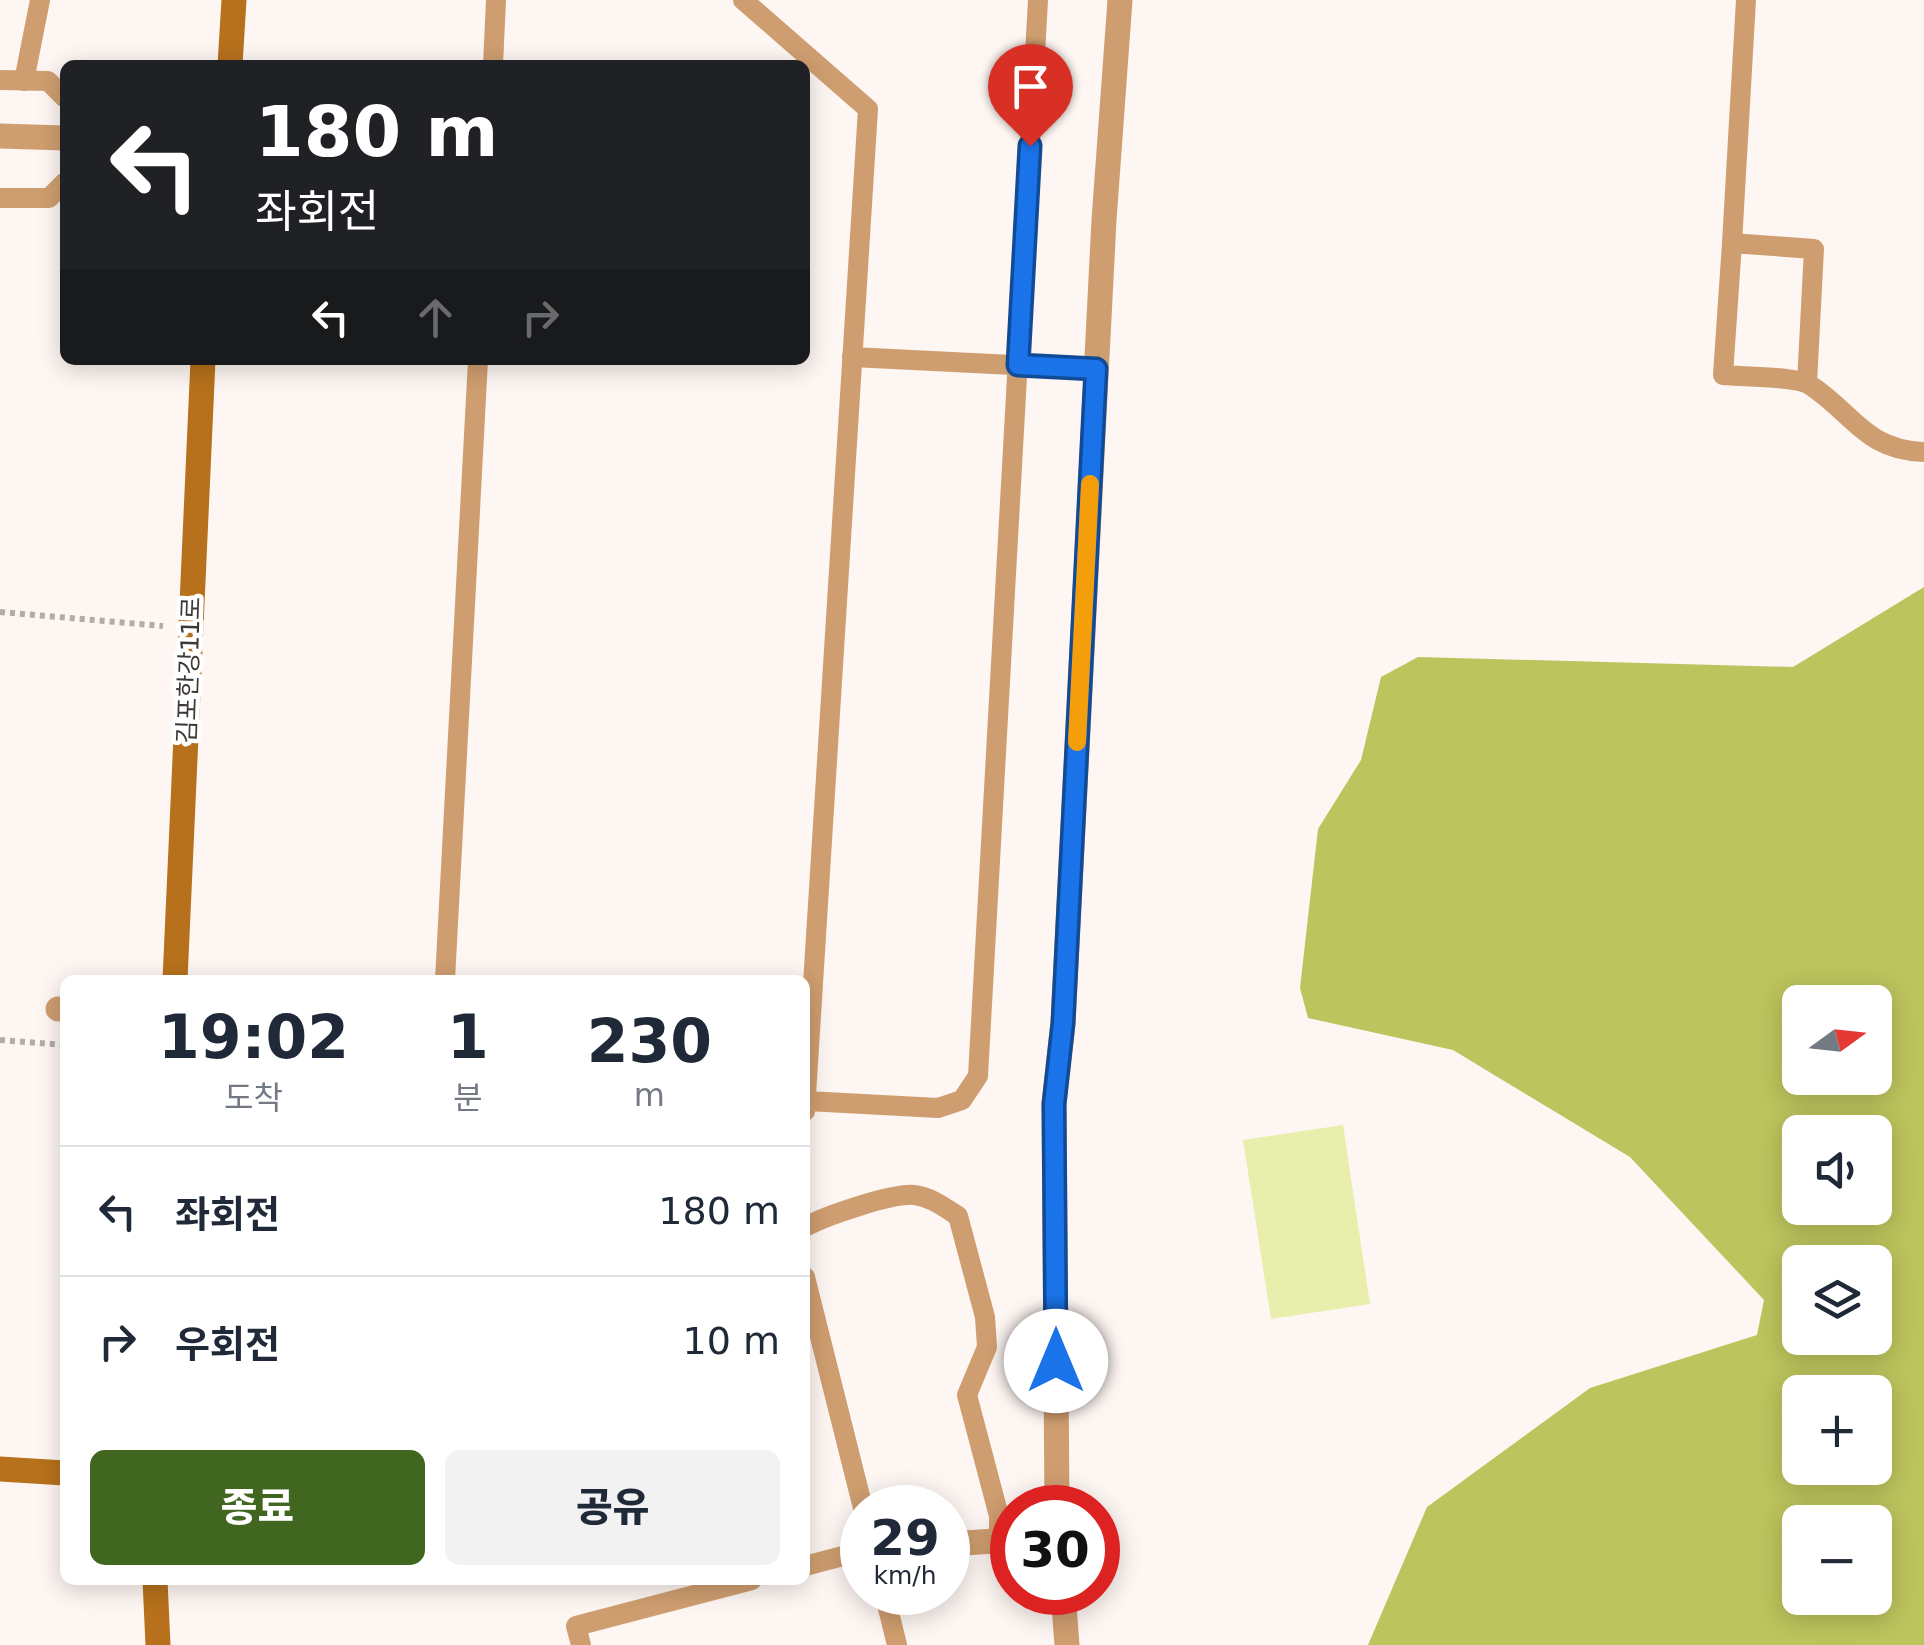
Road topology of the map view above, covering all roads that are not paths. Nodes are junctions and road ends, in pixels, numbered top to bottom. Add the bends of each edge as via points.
1 (40, 0) edge
2 (219, 0) edge
3 (234, 0) edge
4 (496, 0) edge
5 (743, 0) edge
6 (1038, 0) edge
7 (1120, 0) edge
8 (1746, 0) edge
9 (216, 60) edge
10 (230, 60) edge
11 (493, 60) edge
12 (0, 80) edge
13 (24, 81) junction
14 (60, 93) edge
15 (0, 136) edge
16 (60, 138) edge
17 (60, 187) edge
18 (0, 198) edge
19 (1732, 243) junction
20 (852, 357) junction
21 (203, 365) edge
22 (215, 365) edge
23 (478, 365) edge
24 (1018, 365) junction
25 (1096, 369) junction
26 (1807, 382) junction
27 (1924, 452) edge
28 (176, 975) edge
29 (188, 975) edge
30 (445, 975) edge
31 (810, 1041) edge
32 (810, 1106) edge
33 (810, 1224) edge
34 (810, 1297) edge
35 (0, 1469) edge
36 (60, 1473) edge
37 (857, 1485) edge
38 (991, 1485) edge
39 (1057, 1485) edge
40 (840, 1557) edge
41 (810, 1565) edge
42 (141, 1585) edge
43 (155, 1585) edge
44 (733, 1585) edge
45 (890, 1615) edge
46 (1065, 1615) edge
47 (143, 1645) edge
48 (158, 1645) edge
49 (581, 1645) edge
50 (897, 1645) edge
51 (1067, 1645) edge

1 - 13 lane
2 - 9 street
3 - 10 street
4 - 11 lane
5 - 20 lane via 868,108
6 - 24 lane
7 - 25 street
8 - 19 lane
12 - 13 lane
13 - 14 lane via 48,81
15 - 16 street
17 - 18 lane via 49,198
19 - 26 lane via 1814,248
19 - 26 lane via 1723,375
20 - 24 lane
20 - 31 lane
21 - 28 street, 김포한강11로
22 - 29 street, 김포한강11로
23 - 30 lane
24 - 25 lane
24 - 32 lane via 978,1076 962,1100 938,1108
25 - 39 street via 1054,1104
26 - 27 lane via 1858,429 1901,452
33 - 38 lane via 911,1194 958,1216 985,1317 987,1347 968,1394
34 - 37 lane
35 - 36 street
40 - 41 lane
42 - 47 street
43 - 48 street
44 - 49 lane via 576,1626
45 - 50 lane
46 - 51 street

